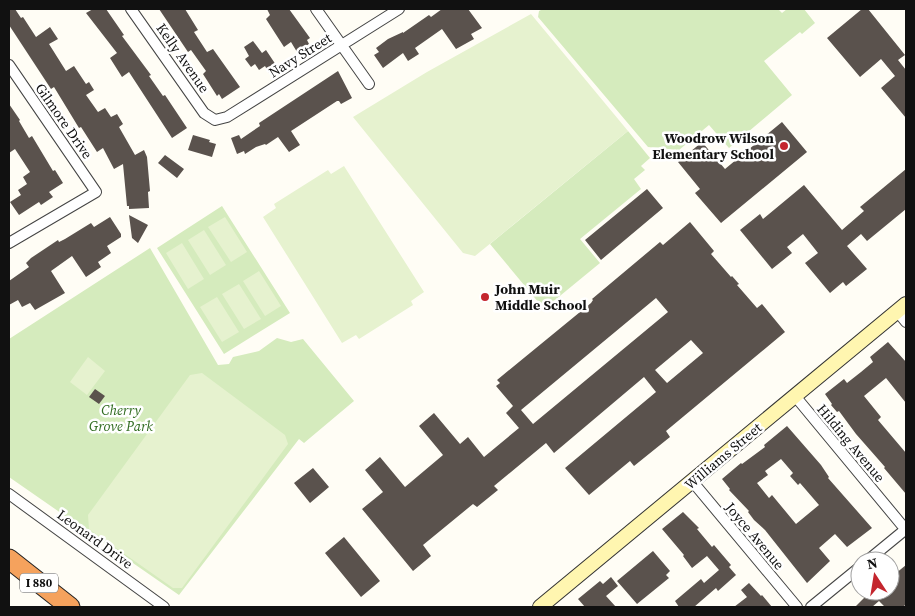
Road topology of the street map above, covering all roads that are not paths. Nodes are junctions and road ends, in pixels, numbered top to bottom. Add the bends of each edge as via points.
1 (131, 9) edge
2 (316, 9) edge
3 (399, 9) edge
4 (342, 45) junction
5 (9, 65) edge
6 (368, 84) dead end
7 (215, 120) joint
8 (9, 243) edge
9 (903, 312) edge
10 (795, 396) junction
11 (692, 481) junction
12 (9, 494) edge
13 (906, 529) edge
14 (879, 551) edge
15 (9, 560) edge
16 (850, 575) edge
17 (70, 607) edge
18 (164, 607) edge
19 (540, 607) edge
20 (797, 607) edge
21 (811, 607) edge

1 - 7 street, Kelly Avenue via 204,112
2 - 4 street
3 - 4 street, Navy Street
4 - 6 street
4 - 7 street, Navy Street via 227,117
5 - 8 street, Gilmore Drive via 96,192
9 - 10 street, Williams Street
10 - 11 street, Williams Street
10 - 13 street, Hilding Avenue
11 - 19 street, Williams Street
11 - 20 street, Joyce Avenue
12 - 18 street, Leonard Drive
13 - 14 street
15 - 17 highway, I 880
16 - 21 street

